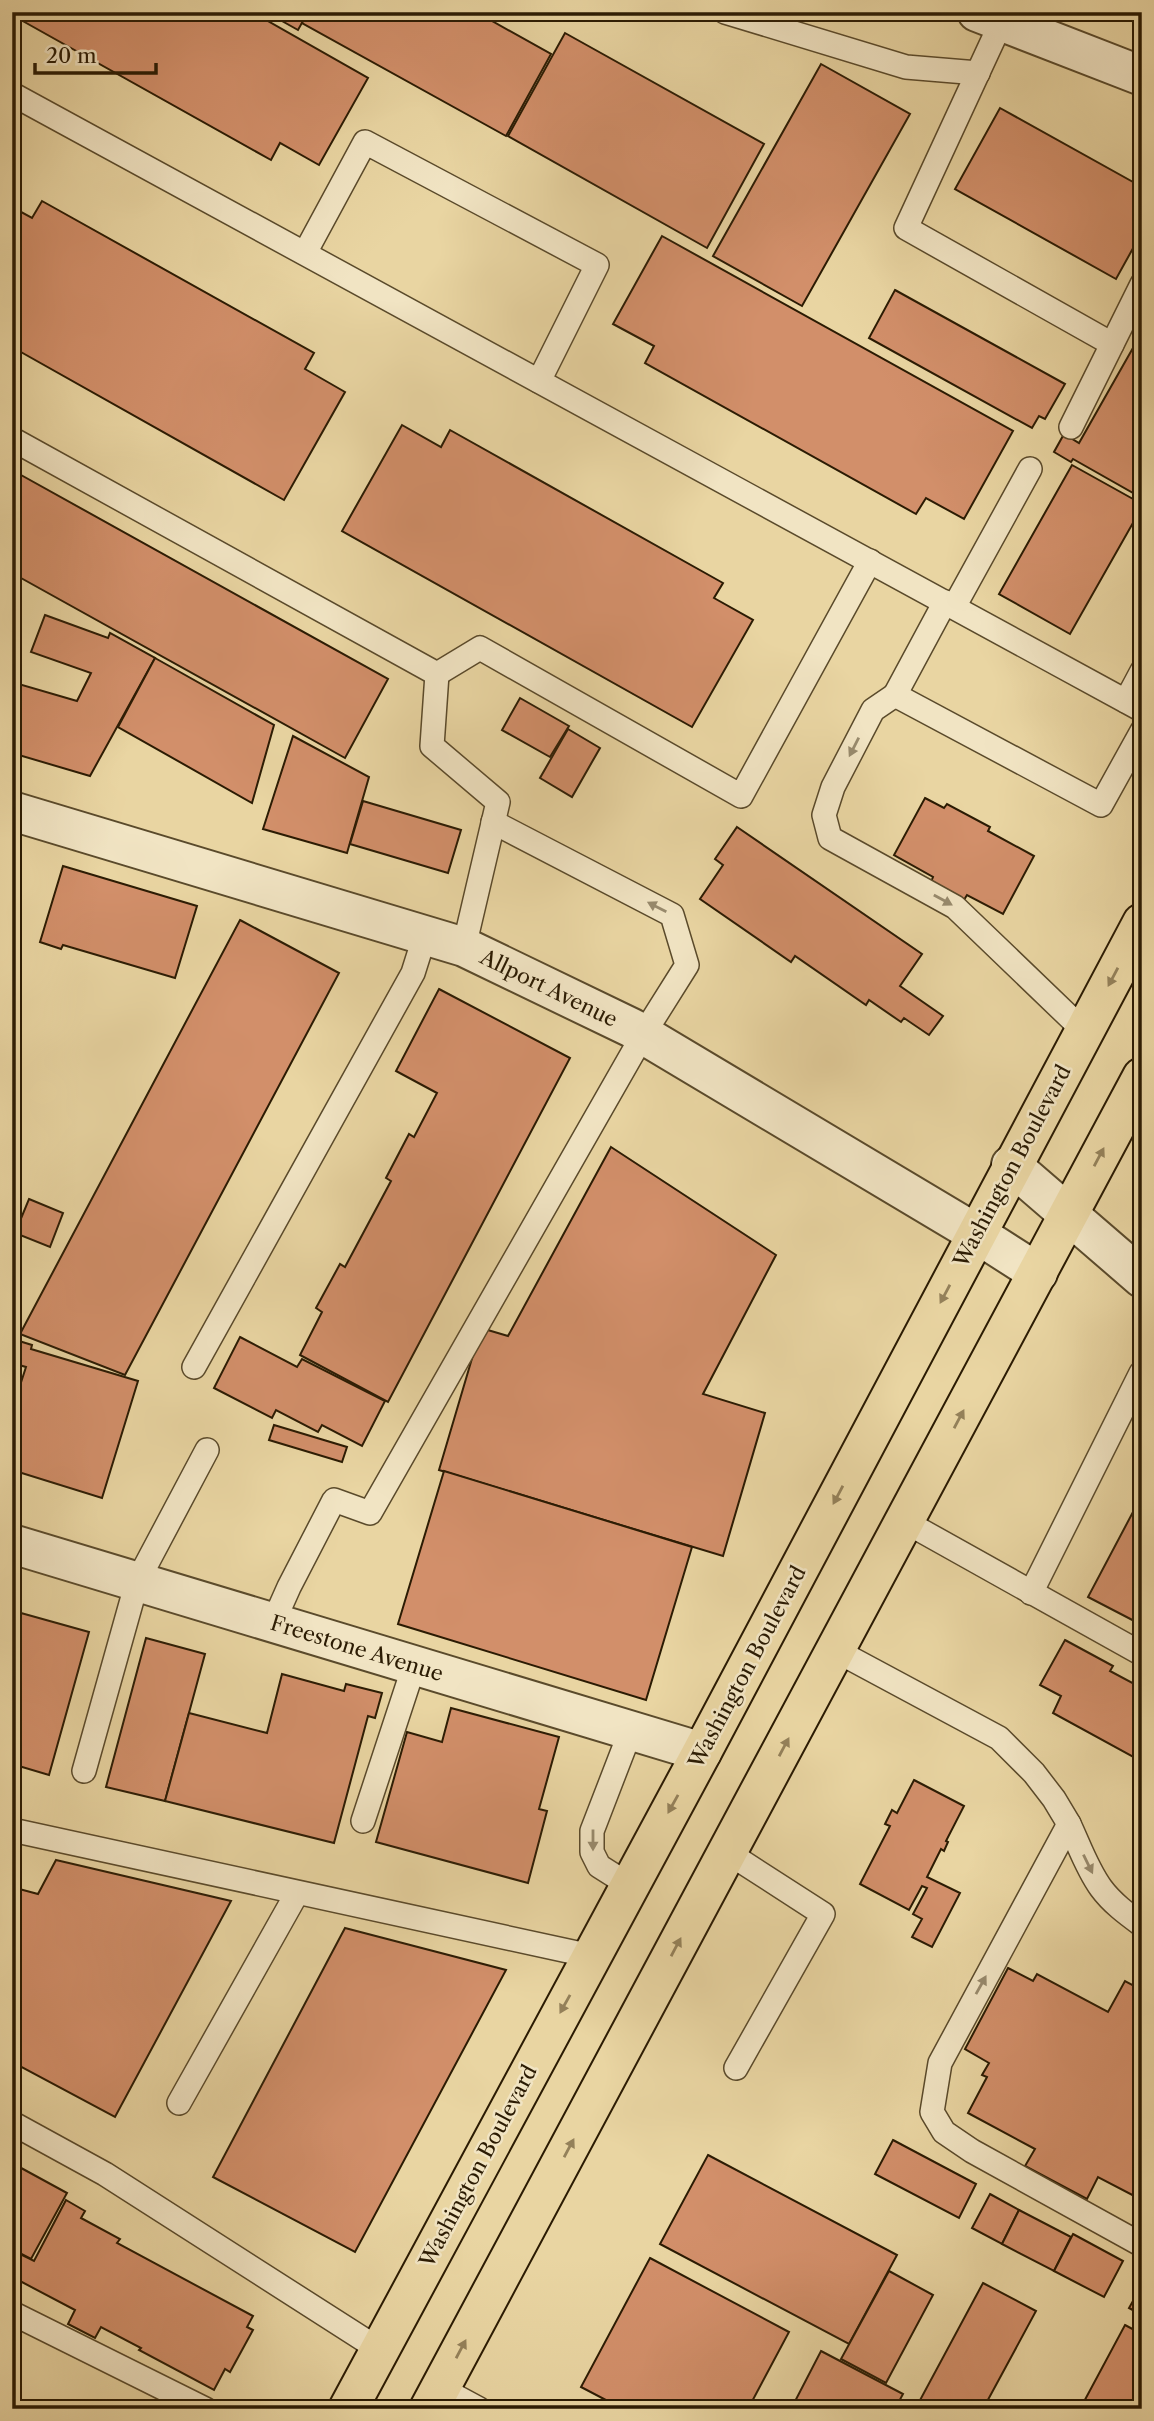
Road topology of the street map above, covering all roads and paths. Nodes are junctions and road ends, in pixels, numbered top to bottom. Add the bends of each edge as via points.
1 (725, 12) edge
2 (995, 16) edge
3 (978, 73) junction
4 (1142, 76) edge
5 (12, 94) edge
6 (305, 253) junction
7 (1142, 284) edge
8 (1112, 344) junction
9 (539, 381) junction
10 (1071, 427) dead end
11 (12, 439) edge
12 (1030, 470) dead end
13 (870, 561) junction
14 (950, 605) junction
15 (1142, 671) edge
16 (437, 674) junction
17 (895, 695) junction
18 (1134, 706) edge
19 (1142, 731) edge
20 (12, 811) edge
21 (493, 822) junction
22 (1142, 923) edge
23 (425, 935) junction
24 (464, 947) junction
25 (1084, 1031) junction
26 (643, 1034) junction
27 (1138, 1095) edge
28 (1011, 1165) junction
29 (1068, 1214) junction
30 (977, 1234) junction
31 (1038, 1273) junction
32 (1142, 1278) edge
33 (194, 1367) dead end
34 (1141, 1373) edge
35 (207, 1450) dead end
36 (904, 1521) junction
37 (12, 1544) edge
38 (136, 1582) junction
39 (1031, 1593) junction
40 (273, 1623) junction
41 (835, 1650) junction
42 (1142, 1654) edge
43 (414, 1665) junction
44 (631, 1730) junction
45 (702, 1752) junction
46 (84, 1771) dead end
47 (363, 1821) dead end
48 (1069, 1824) junction
49 (12, 1830) edge
50 (727, 1852) junction
51 (629, 1885) junction
52 (297, 1893) junction
53 (1142, 1925) edge
54 (591, 1956) junction
55 (736, 2068) dead end
56 (178, 2103) dead end
57 (12, 2123) edge
58 (1142, 2245) edge
59 (12, 2313) edge
60 (380, 2350) junction
61 (435, 2398) edge
62 (205, 2409) edge
63 (348, 2409) edge
64 (479, 2409) edge

1 - 3 lane via 906,66
2 - 3 lane
2 - 4 street
3 - 8 lane via 906,229
5 - 6 lane
6 - 9 lane
6 - 9 lane via 365,142 597,265
7 - 8 lane
8 - 10 lane
9 - 13 lane
11 - 16 lane
12 - 14 lane
13 - 14 lane
13 - 16 lane via 741,796 480,648
14 - 17 lane
14 - 18 lane
15 - 18 lane
16 - 21 lane via 432,746 498,802
17 - 19 lane via 1101,805
17 -> 25 lane via 873,710 833,787 824,815 830,838 955,907
20 - 23 street, Allport Avenue
21 - 24 lane
26 -> 21 lane via 687,965 672,915
22 -> 25 main road, Washington Boulevard
23 - 24 street, Allport Avenue
23 - 33 lane via 413,973
24 - 26 street, Allport Avenue
25 - 28 main road, Washington Boulevard
26 - 30 street, Allport Avenue
26 - 40 lane via 370,1513 334,1500
29 -> 27 main road
28 - 29 street
28 - 30 main road, Washington Boulevard
29 - 31 main road
29 - 32 street
30 - 31 street, Allport Avenue
30 -> 45 main road, Washington Boulevard
36 -> 31 main road
34 - 39 lane
35 - 38 lane
36 - 39 lane
36 - 41 main road
37 - 38 street, Freestone Avenue
38 - 40 street, Freestone Avenue
38 - 46 lane
39 - 42 lane
40 - 43 street, Freestone Avenue
41 - 48 lane via 999,1738 1034,1773
50 -> 41 main road
43 - 44 street, Freestone Avenue
43 - 47 lane
44 - 45 street, Freestone Avenue
44 -> 51 lane via 592,1831 592,1852 599,1866
45 -> 51 main road, Washington Boulevard
48 -> 53 lane via 1102,1890
58 -> 48 lane via 972,2151 944,2132 932,2112 940,2063
49 - 52 lane
50 - 55 lane via 823,1914
61 -> 50 main road
51 - 54 main road, Washington Boulevard
52 - 54 lane
52 - 56 lane
54 -> 60 main road, Washington Boulevard
57 - 60 lane via 105,2174
59 - 62 lane
60 - 63 main road, Washington Boulevard
61 - 64 lane

